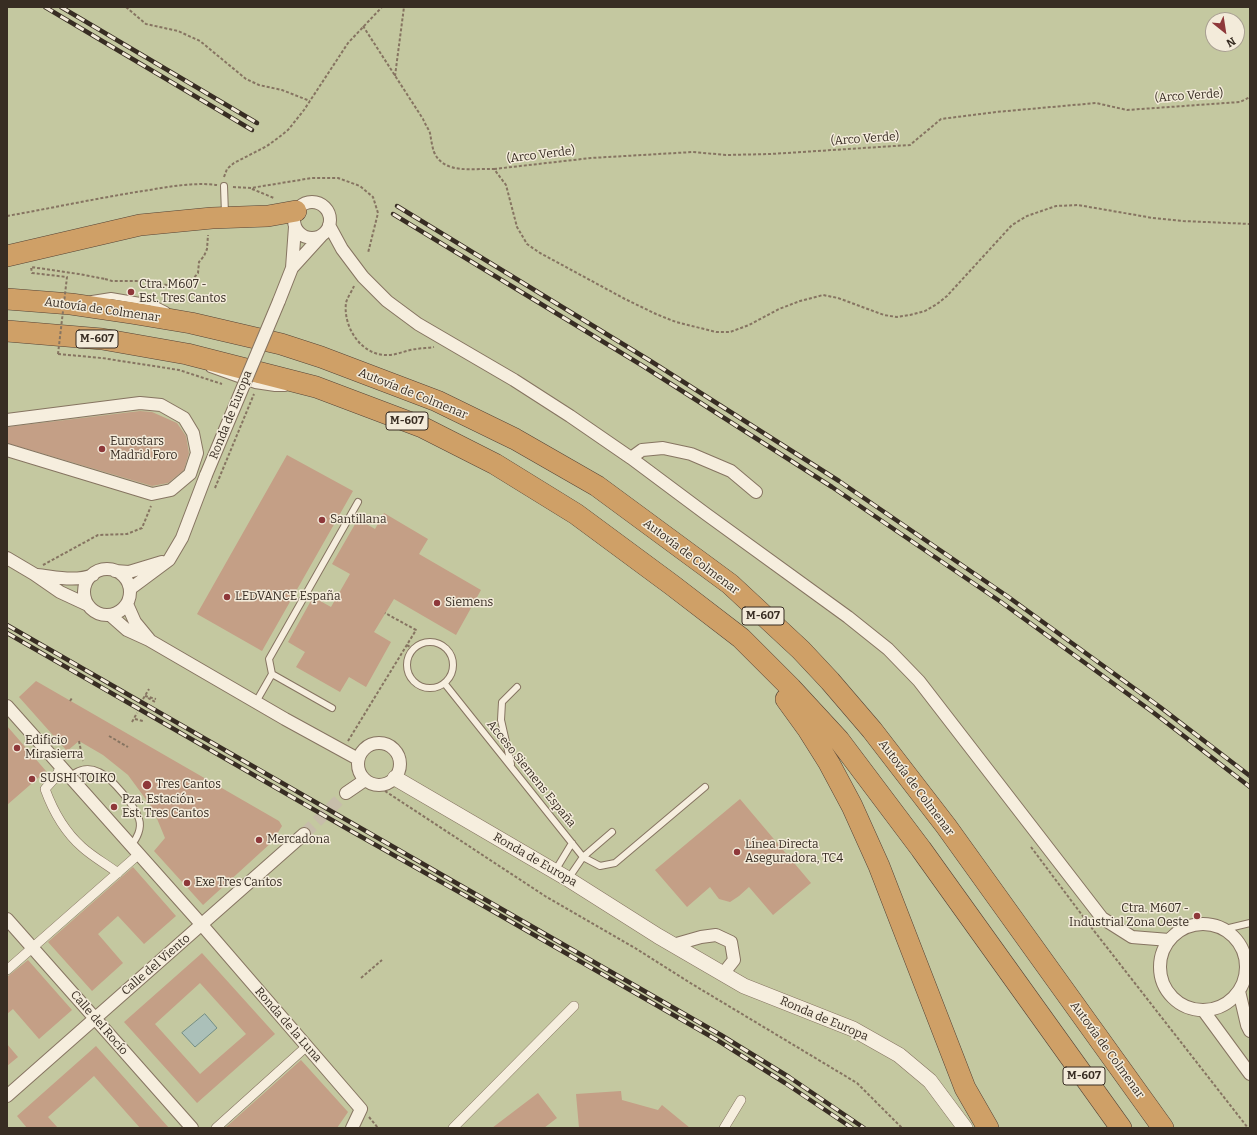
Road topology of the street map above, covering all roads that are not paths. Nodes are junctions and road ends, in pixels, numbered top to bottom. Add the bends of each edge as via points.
1 (224, 186) road end
2 (218, 217) junction
3 (295, 219) junction
4 (326, 230) junction
5 (7, 256) edge
6 (292, 268) junction
7 (7, 299) edge
8 (7, 331) edge
9 (187, 354) junction
10 (316, 387) junction
11 (288, 388) dead end
12 (295, 388) dead end
13 (7, 420) edge
14 (7, 450) edge
15 (631, 458) junction
16 (756, 492) dead end
17 (358, 502) dead end
18 (7, 558) edge
19 (169, 560) junction
20 (115, 571) junction
21 (34, 574) junction
22 (93, 574) junction
23 (130, 589) junction
24 (127, 604) junction
25 (88, 605) junction
26 (699, 605) junction
27 (110, 615) junction
28 (149, 640) junction
29 (272, 674) junction
30 (445, 684) junction
31 (517, 687) dead end
32 (256, 702) junction
33 (7, 706) edge
34 (332, 708) dead end
35 (358, 759) junction
36 (61, 766) junction
37 (511, 767) junction
38 (71, 776) junction
39 (395, 778) junction
40 (365, 780) junction
41 (705, 787) dead end
42 (346, 793) tunnel mouth
43 (612, 832) dead end
44 (304, 834) tunnel mouth
45 (572, 843) junction
46 (131, 845) junction
47 (139, 854) junction
48 (583, 857) junction
49 (555, 871) junction
50 (118, 873) junction
51 (568, 879) junction
52 (7, 919) edge
53 (1250, 923) edge
54 (202, 925) junction
55 (1225, 929) junction
56 (701, 937) junction
57 (1169, 940) junction
58 (673, 945) junction
59 (33, 948) junction
60 (694, 957) junction
61 (1248, 965) edge
62 (7, 970) edge
63 (723, 974) junction
64 (1239, 991) junction
65 (574, 1006) dead end
66 (1203, 1010) junction
67 (95, 1018) junction
68 (1250, 1031) edge
69 (307, 1046) junction
70 (1250, 1074) edge
71 (7, 1096) edge
72 (741, 1100) dead end
73 (192, 1128) edge
74 (216, 1128) edge
75 (352, 1128) edge
76 (453, 1128) edge
77 (724, 1128) edge
78 (966, 1128) edge
79 (988, 1128) edge
80 (1121, 1128) edge
81 (1163, 1128) edge

1 - 2 lane
2 - 3 highway via 268,216
2 - 5 highway via 140,224
3 - 4 street via 298,233 304,236 316,238
3 - 4 street via 304,203 318,203 324,206 330,218
3 - 6 street, Ronda de Europa
4 - 6 street, Ronda de Europa
4 - 15 street via 362,277 387,301 418,324 514,380
6 - 19 street, Ronda de Europa, bridge via 182,538
7 - 81 highway, Autovía de Colmenar / M-607 via 71,304 191,323 280,344 437,401 515,438 597,486 730,584 801,650 830,681 872,730 950,832
8 - 9 highway, M-607 via 102,340
9 - 10 highway, M-607
9 - 11 lane via 214,371 255,385
10 - 12 lane
10 - 26 highway, M-607 via 422,427 495,464 576,514
13 - 14 street via 140,403 161,405 184,418 193,432 197,453 190,474 171,490 152,494
15 - 16 street via 642,450 663,448 690,454 731,471
15 - 57 street via 888,648 919,681 1102,918 1132,937
17 - 29 lane via 269,659
18 - 21 street
19 - 20 street via 130,572
19 - 23 street, Ronda de Europa
20 - 22 street via 100,571
20 - 23 street via 125,578
21 - 22 street via 83,579
21 - 25 street via 60,592
22 - 25 street via 84,592
23 - 24 street
24 - 27 street
24 - 28 street
25 - 27 street via 97,613
26 - 79 highway via 782,694 829,763 879,866 965,1088
26 - 80 highway, M-607 via 741,638 839,740 921,849
27 - 28 street via 127,630
28 - 32 street
29 - 32 lane
29 - 34 lane
30 - 30 lane via 454,671 454,659 449,650 441,644 432,642 413,648 406,665 409,676 416,684 426,689
30 - 37 lane, Acceso Siemens España
31 - 37 lane via 502,702 501,720
32 - 35 street
33 - 36 street, Ronda de la Luna
35 - 39 street via 361,752 372,743 386,743 400,758 399,772
35 - 40 street via 359,771
36 - 38 street, Ronda de la Luna
36 - 50 street via 45,789 50,803 64,827 82,847
37 - 45 lane, Acceso Siemens España
38 - 46 street, Ronda de la Luna
38 - 46 lane via 77,771 100,772 124,795 140,824
39 - 40 street via 384,784
39 - 49 street, Ronda de Europa
40 - 42 street
41 - 48 lane via 615,863 600,866
43 - 48 lane
44 - 54 street, Calle del Viento
45 - 48 lane, Acceso Siemens España
45 - 49 lane
46 - 47 street, Ronda de la Luna
47 - 50 street
47 - 54 street, Ronda de la Luna
48 - 51 lane
49 - 51 street, Ronda de Europa
50 - 59 street
51 - 58 street, Ronda de Europa
52 - 59 street, Calle del Rocío
53 - 55 lane
54 - 67 street, Calle del Viento
54 - 69 street, Ronda de la Luna
55 - 57 street via 1210,924 1195,924 1180,929
55 - 61 street via 1237,939
56 - 58 street
56 - 60 street
56 - 63 street via 716,935 731,942 734,960
57 - 66 street via 1160,957 1160,977 1169,994 1184,1006
58 - 60 street, Ronda de Europa
59 - 62 street
59 - 67 street, Calle del Rocío
60 - 63 street, Ronda de Europa
61 - 64 street via 1245,980
63 - 78 street, Ronda de Europa via 744,986 853,1029 899,1055 930,1082
64 - 66 street via 1223,1005
64 - 68 street
65 - 76 street
66 - 70 street
67 - 71 street, Calle del Viento
67 - 73 street, Calle del Rocío
69 - 74 street
69 - 75 street, Ronda de la Luna via 361,1109
72 - 77 street

